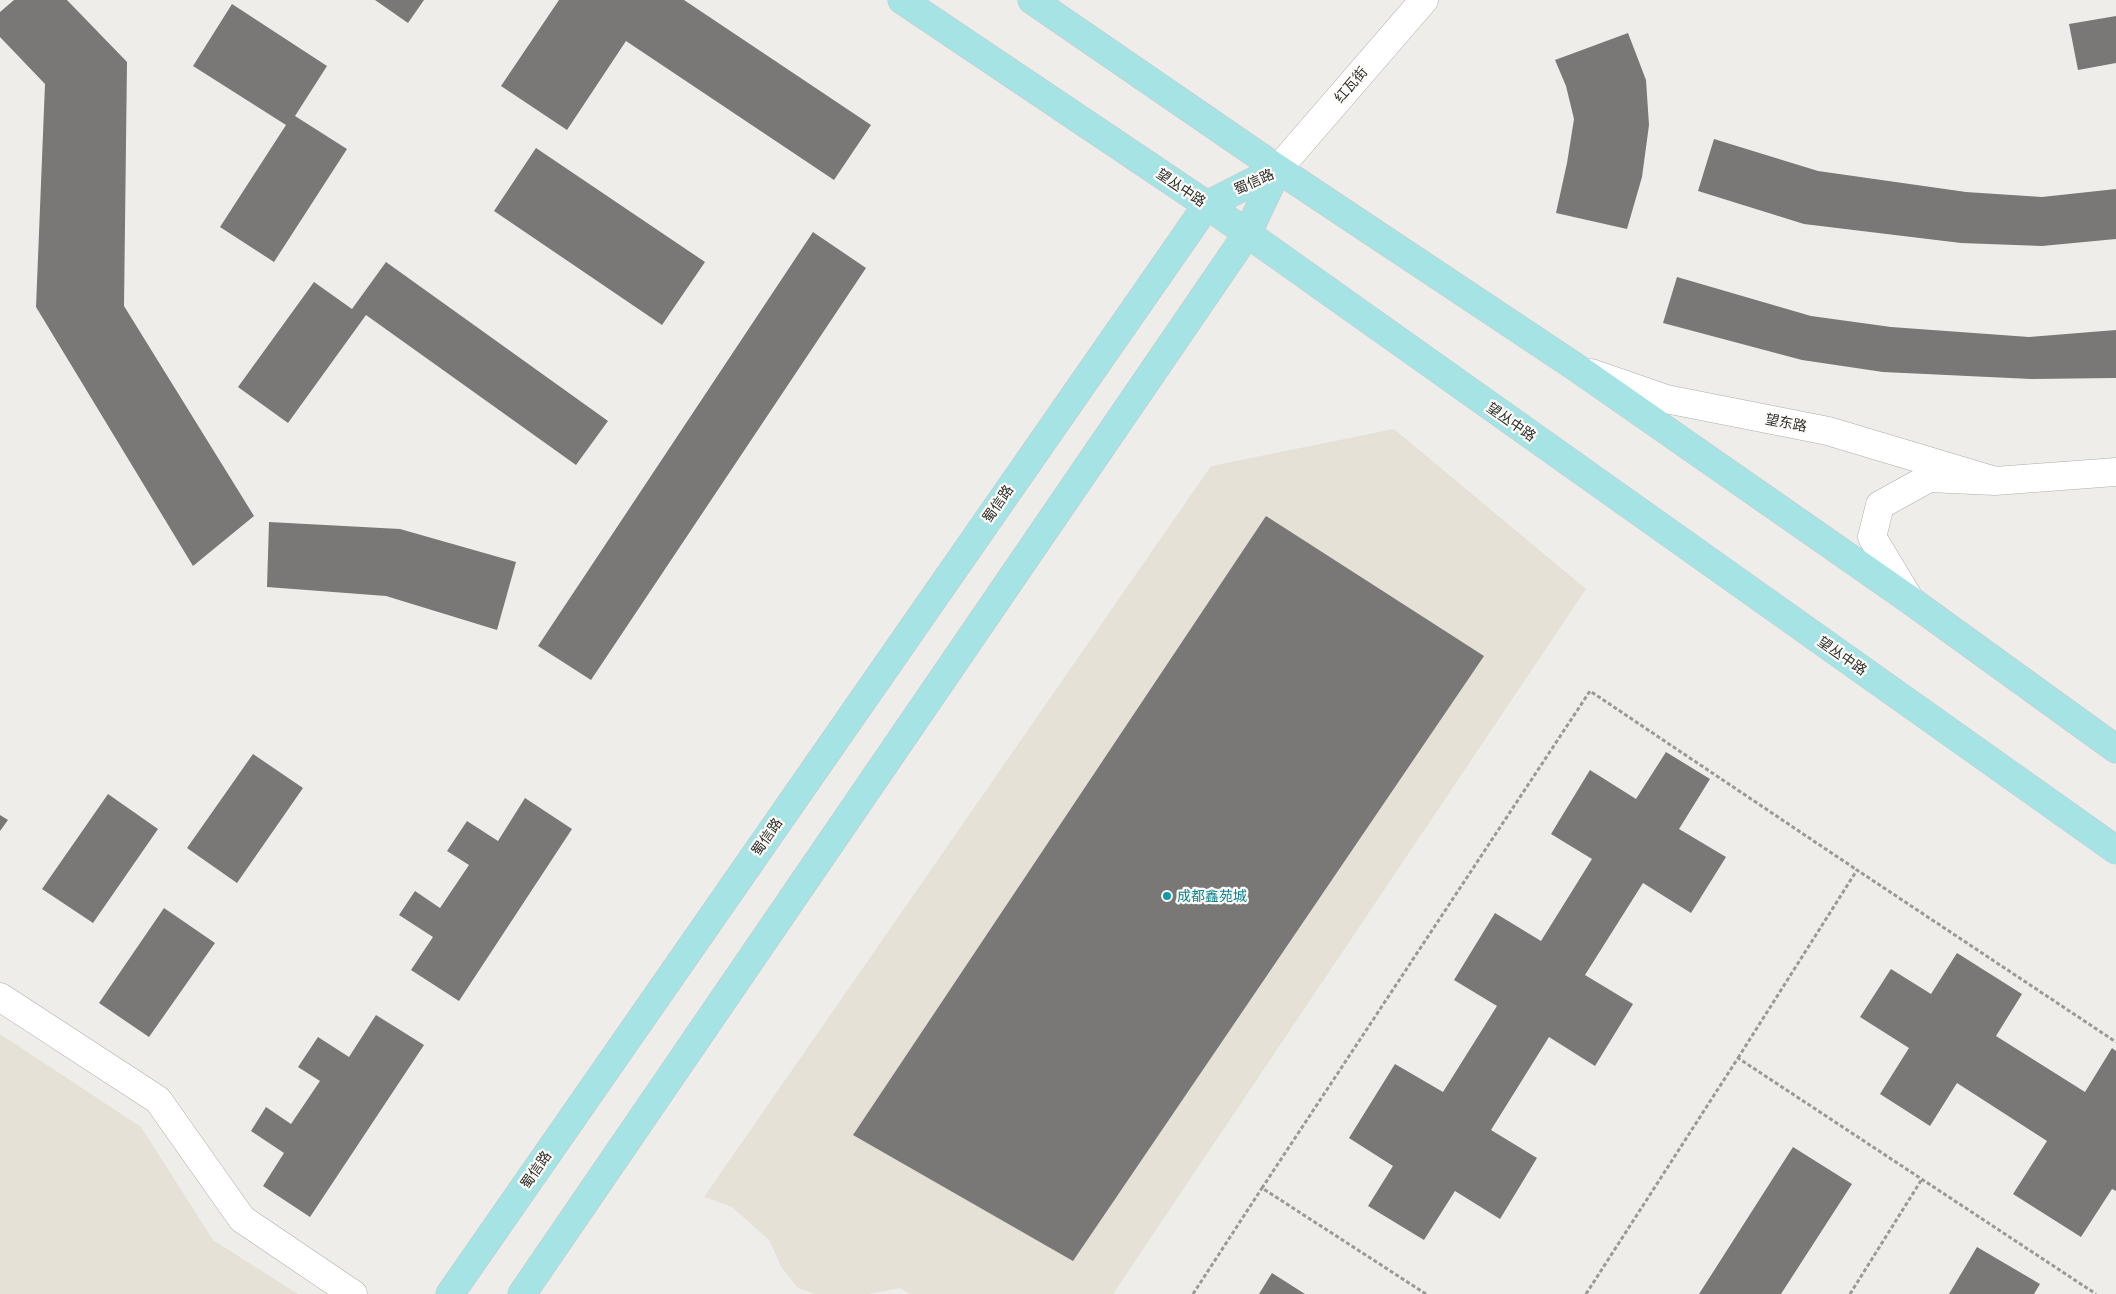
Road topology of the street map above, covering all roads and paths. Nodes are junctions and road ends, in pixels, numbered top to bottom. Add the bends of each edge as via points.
1 (902, 0) edge
2 (1032, 0) edge
3 (1424, 0) edge
4 (1278, 169) junction
5 (1207, 205) junction
6 (1247, 234) junction
7 (1577, 368) junction
8 (2116, 472) edge
9 (1995, 480) junction
10 (1910, 600) junction
11 (2116, 750) edge
12 (2116, 850) edge
13 (1857, 870) junction
14 (0, 997) edge
15 (2116, 1042) edge
16 (1738, 1058) junction
17 (1922, 1179) junction
18 (1262, 1188) junction
19 (353, 1294) edge
20 (450, 1294) edge
21 (522, 1294) edge
22 (1193, 1294) edge
23 (1426, 1294) edge
24 (1586, 1294) edge
25 (1850, 1294) edge
26 (2096, 1294) edge

1 - 5 main road, 望丛中路
2 - 4 main road
3 - 4 street, 红瓦街
4 - 5 main road, 蜀信路
4 - 6 main road, 蜀信路
4 - 7 main road
5 - 6 main road, 望丛中路
5 - 20 main road, 蜀信路
6 - 12 main road, 望丛中路
6 - 21 main road, 蜀信路
7 - 9 street, 望东路 via 1666,399 1828,431
7 - 10 main road
8 - 9 street, 望东路
9 - 10 street, 望东路 via 1929,478 1880,505 1872,537
10 - 11 main road
13 - 15 path
13 - 16 path
13 - 18 path via 1590,690
14 - 19 street via 158,1100 242,1218
16 - 17 path
16 - 24 path
17 - 25 path
17 - 26 path
18 - 22 path
18 - 23 path

